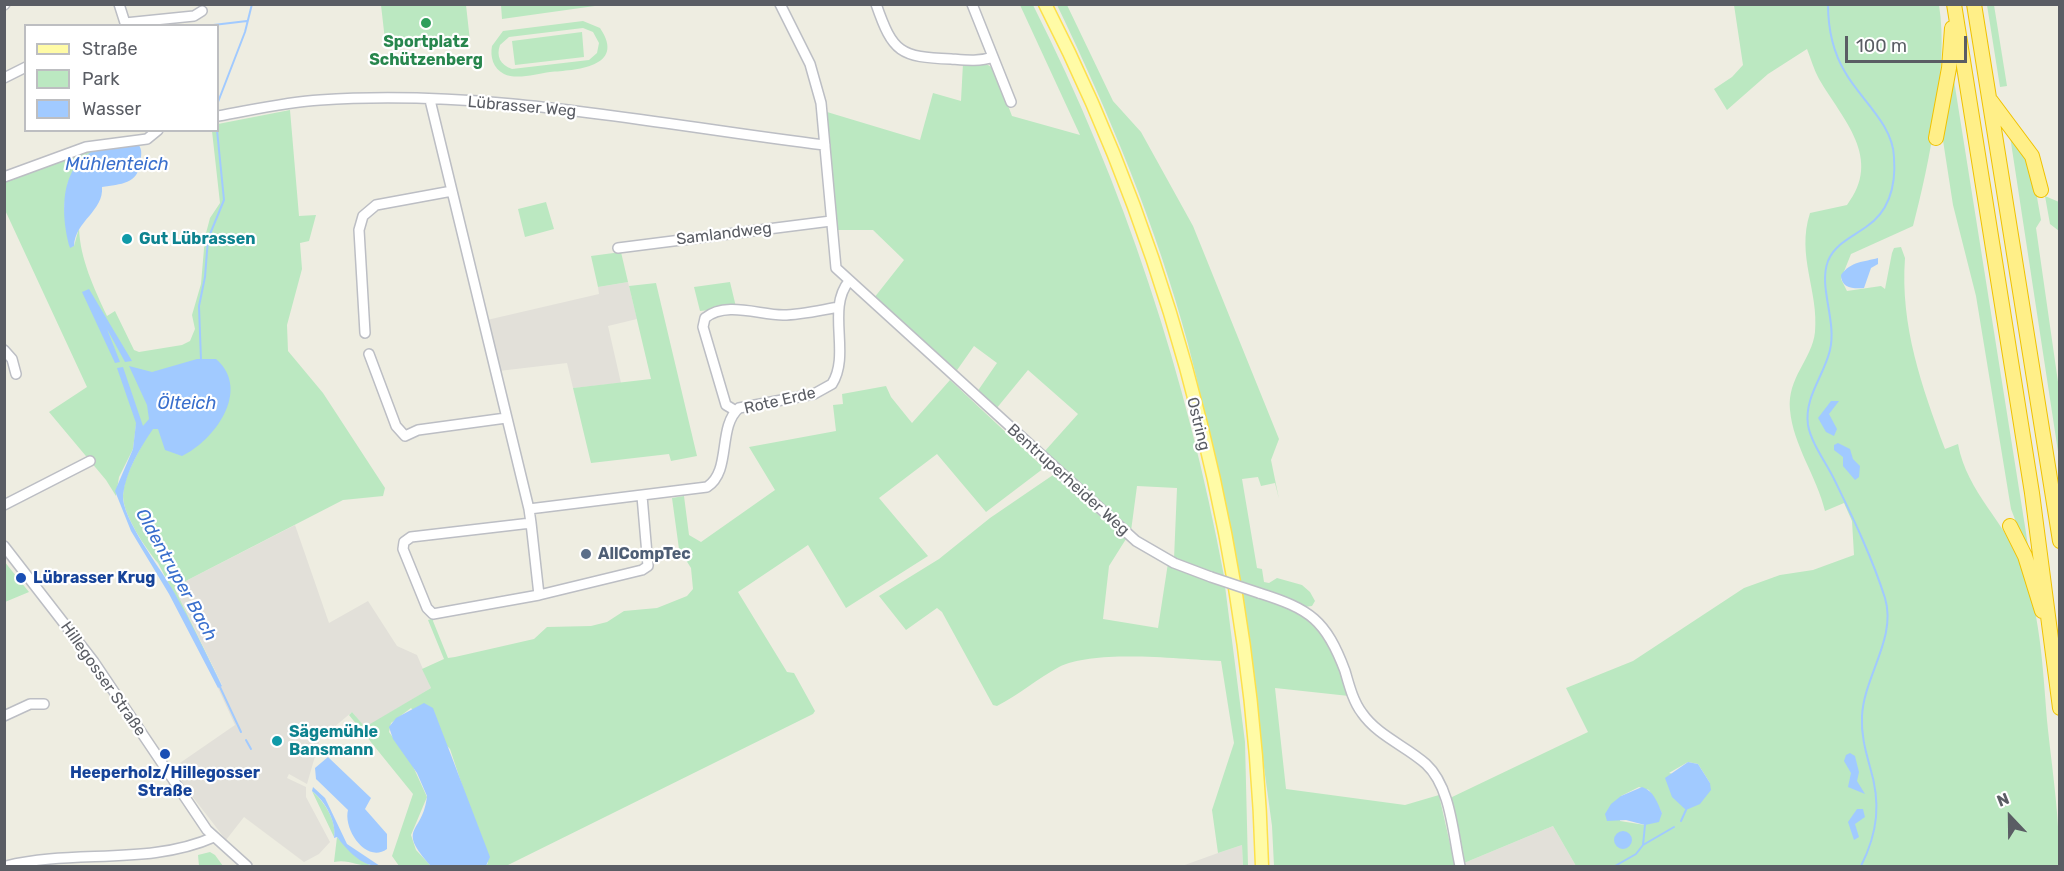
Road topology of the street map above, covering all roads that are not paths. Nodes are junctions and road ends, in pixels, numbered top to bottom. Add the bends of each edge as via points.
1 (119, 4) edge
2 (780, 4) edge
3 (876, 4) edge
4 (972, 4) edge
5 (1045, 4) edge
6 (1953, 4) edge
7 (1974, 4) edge
8 (202, 11) dead end
9 (125, 24) edge
10 (993, 57) junction
11 (24, 68) edge
12 (4, 78) edge
13 (1989, 99) junction
14 (430, 100) junction
15 (1011, 102) dead end
16 (221, 116) edge
17 (156, 132) edge
18 (1936, 138) dead end
19 (825, 146) junction
20 (4, 177) edge
21 (2041, 190) dead end
22 (452, 191) junction
23 (831, 220) junction
24 (618, 248) dead end
25 (849, 281) junction
26 (839, 307) junction
27 (365, 333) dead end
28 (4, 350) edge
29 (369, 354) dead end
30 (16, 374) dead end
31 (736, 411) junction
32 (507, 418) junction
33 (90, 461) dead end
34 (642, 496) junction
35 (4, 505) edge
36 (529, 509) junction
37 (531, 523) junction
38 (2010, 526) dead end
39 (2060, 541) edge
40 (4, 546) edge
41 (539, 596) junction
42 (2052, 645) junction
43 (44, 704) dead end
44 (2060, 708) edge
45 (4, 716) edge
46 (214, 837) junction
47 (73, 863) edge
48 (6, 867) edge
49 (247, 867) edge
50 (1262, 867) edge
51 (1460, 867) edge

1 - 9 street
2 - 19 street, Bentruperheider Weg via 814,75 823,113
3 - 10 street via 889,37 908,54 918,58 971,60
4 - 10 street
5 - 50 main road, Ostring via 1115,160 1155,268 1198,422 1237,606 1256,767
6 - 18 highway via 1949,68
6 - 42 highway via 2032,493
7 - 13 highway
8 - 9 street via 194,16
10 - 15 street
11 - 12 street
13 - 21 highway via 2032,156
13 - 39 highway
14 - 16 street, Lübrasser Weg via 319,100
14 - 19 street, Lübrasser Weg via 537,107
14 - 22 street
17 - 20 street via 147,139 86,147
19 - 23 street, Bentruperheider Weg
22 - 27 street via 376,205 363,216 359,230
22 - 32 street
23 - 24 street, Samlandweg
23 - 25 street, Bentruperheider Weg via 834,263
25 - 26 street, Rote Erde via 840,292
25 - 51 street, Bentruperheider Weg, bridge via 1136,541 1174,563 1285,601 1326,630 1335,644 1355,701 1369,723 1437,776
26 - 31 street, Rote Erde via 838,371 832,384 814,394
26 - 31 street via 784,315 743,310 714,313 705,318 703,327 726,405
28 - 30 street via 12,359
29 - 32 street via 396,426 405,436 418,430
31 - 34 street, Rote Erde via 713,483 701,490
32 - 36 street
33 - 35 street
34 - 36 street, Rote Erde
34 - 41 street via 648,566
36 - 37 street
37 - 41 street
37 - 41 street via 411,537 404,542 403,549 433,615
38 - 42 highway via 2025,556
40 - 46 street, Hillegosser Straße via 94,662
42 - 44 highway
43 - 45 street via 30,704
46 - 47 street via 186,847
46 - 49 street, Hillegosser Straße
47 - 48 street

